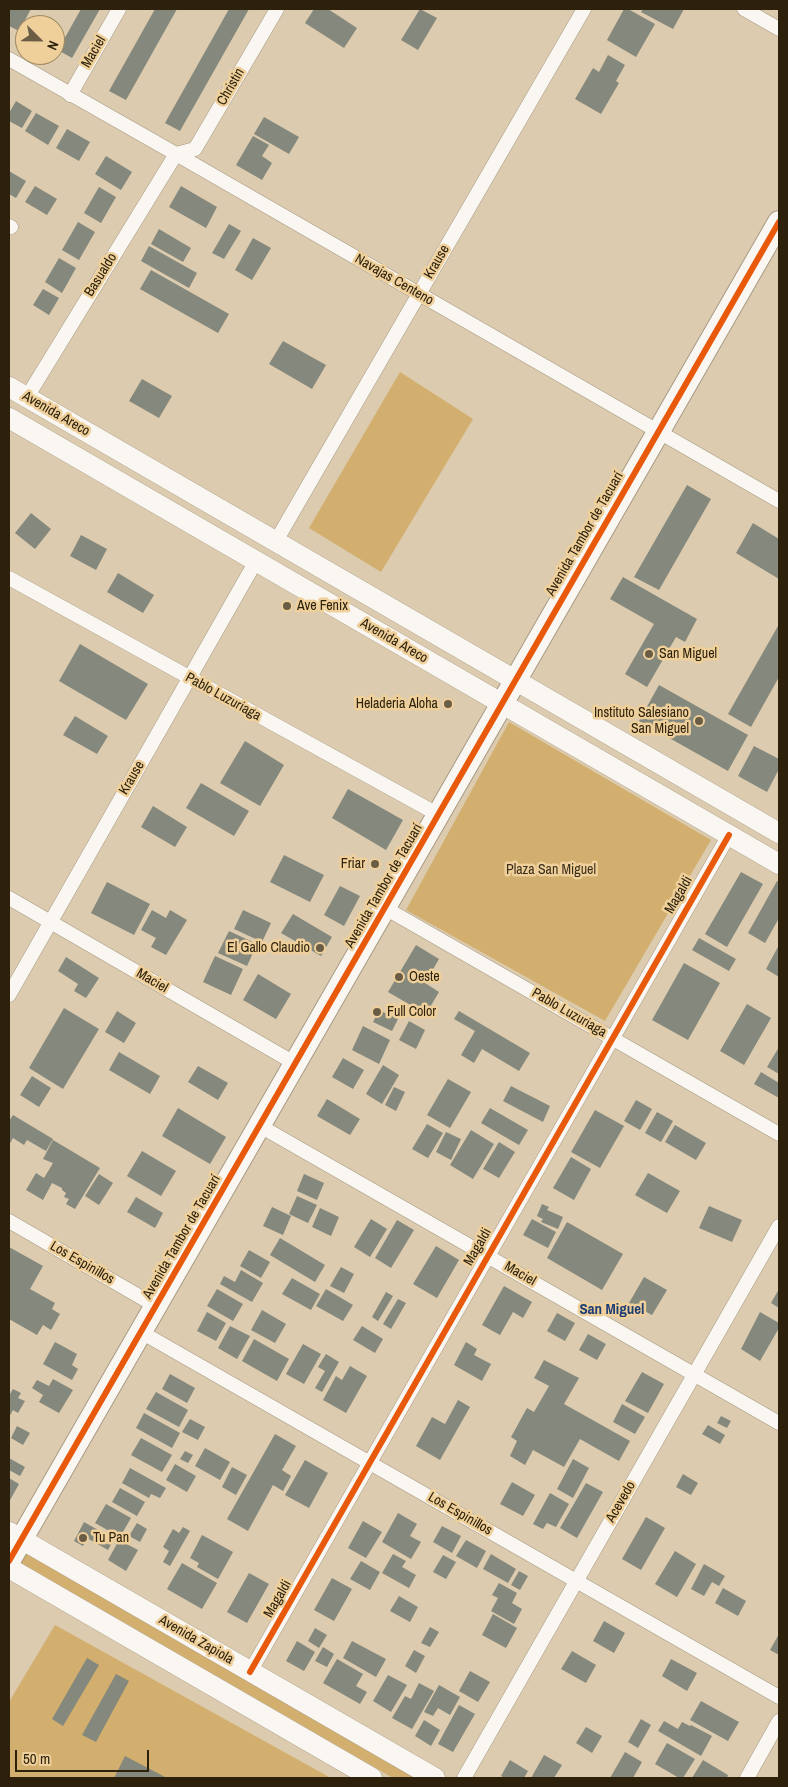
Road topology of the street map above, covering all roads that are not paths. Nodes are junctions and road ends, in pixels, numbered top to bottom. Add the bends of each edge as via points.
1 (119, 9) edge
2 (277, 9) edge
3 (584, 9) edge
4 (744, 9) edge
5 (779, 29) edge
6 (9, 60) edge
7 (70, 94) junction
8 (176, 154) junction
9 (779, 222) edge
10 (419, 294) junction
11 (9, 387) edge
12 (27, 397) junction
13 (11, 423) edge
14 (658, 431) junction
15 (779, 501) edge
16 (276, 541) junction
17 (256, 561) junction
18 (9, 578) edge
19 (189, 679) junction
20 (516, 681) junction
21 (503, 704) junction
22 (439, 815) junction
23 (777, 826) edge
24 (729, 835) junction
25 (779, 864) edge
26 (9, 898) edge
27 (385, 908) junction
28 (50, 922) junction
29 (9, 995) edge
30 (612, 1038) junction
31 (296, 1064) junction
32 (260, 1126) junction
33 (779, 1134) edge
34 (9, 1221) edge
35 (779, 1226) edge
36 (488, 1256) junction
37 (156, 1306) junction
38 (141, 1332) junction
39 (694, 1374) junction
40 (779, 1423) edge
41 (370, 1463) junction
42 (15, 1536) edge
43 (9, 1561) edge
44 (9, 1568) edge
45 (576, 1581) junction
46 (250, 1672) junction
47 (779, 1697) edge
48 (779, 1721) edge
49 (372, 1778) edge
50 (435, 1778) edge
51 (464, 1778) edge
52 (747, 1778) edge

1 - 7 street, Maciel
2 - 8 street, Christin via 195,149
3 - 10 street, Krause
4 - 5 street
6 - 7 street, Navajas Centeno
7 - 8 street, Navajas Centeno
8 - 10 street, Navajas Centeno
8 - 12 street, Basualdo
9 - 14 main road, Avenida Tambor de Tacuarí
10 - 14 street, Navajas Centeno
10 - 16 street, Krause
11 - 12 main road, Avenida Areco
12 - 16 main road, Avenida Areco
13 - 17 main road, Avenida Areco
14 - 15 street, Navajas Centeno
14 - 20 main road, Avenida Tambor de Tacuarí
16 - 20 main road, Avenida Areco
17 - 19 street, Krause
17 - 21 main road, Avenida Areco
18 - 19 street, Pablo Luzuriaga
19 - 22 street, Pablo Luzuriaga
19 - 28 street, Krause
20 - 21 main road, Avenida Tambor de Tacuarí
20 - 23 main road, Avenida Areco
21 - 22 main road, Avenida Tambor de Tacuarí
21 - 24 main road, Avenida Areco
22 - 27 main road, Avenida Tambor de Tacuarí
24 - 25 main road, Avenida Areco
24 - 30 street, Magaldi
26 - 28 street, Maciel
27 - 30 street, Pablo Luzuriaga
27 - 31 main road, Avenida Tambor de Tacuarí
28 - 29 street, Krause
28 - 31 street, Maciel
30 - 33 street, Pablo Luzuriaga
30 - 36 street, Magaldi
31 - 32 main road, Avenida Tambor de Tacuarí
32 - 36 street, Maciel
32 - 37 main road, Avenida Tambor de Tacuarí
34 - 37 street, Los Espinillos
35 - 39 street, Acevedo
36 - 39 street, Maciel
36 - 41 street, Magaldi
37 - 38 main road, Avenida Tambor de Tacuarí
38 - 41 street, Los Espinillos
38 - 42 main road, Avenida Tambor de Tacuarí
39 - 40 street, Maciel
39 - 45 street, Acevedo
41 - 45 street, Los Espinillos
41 - 46 street, Magaldi
42 - 43 main road, Avenida Tambor de Tacuarí
42 - 46 main road, Avenida Zapiola
44 - 49 main road
45 - 47 street, Los Espinillos
45 - 51 street, Acevedo
46 - 50 main road, Avenida Zapiola
48 - 52 street

